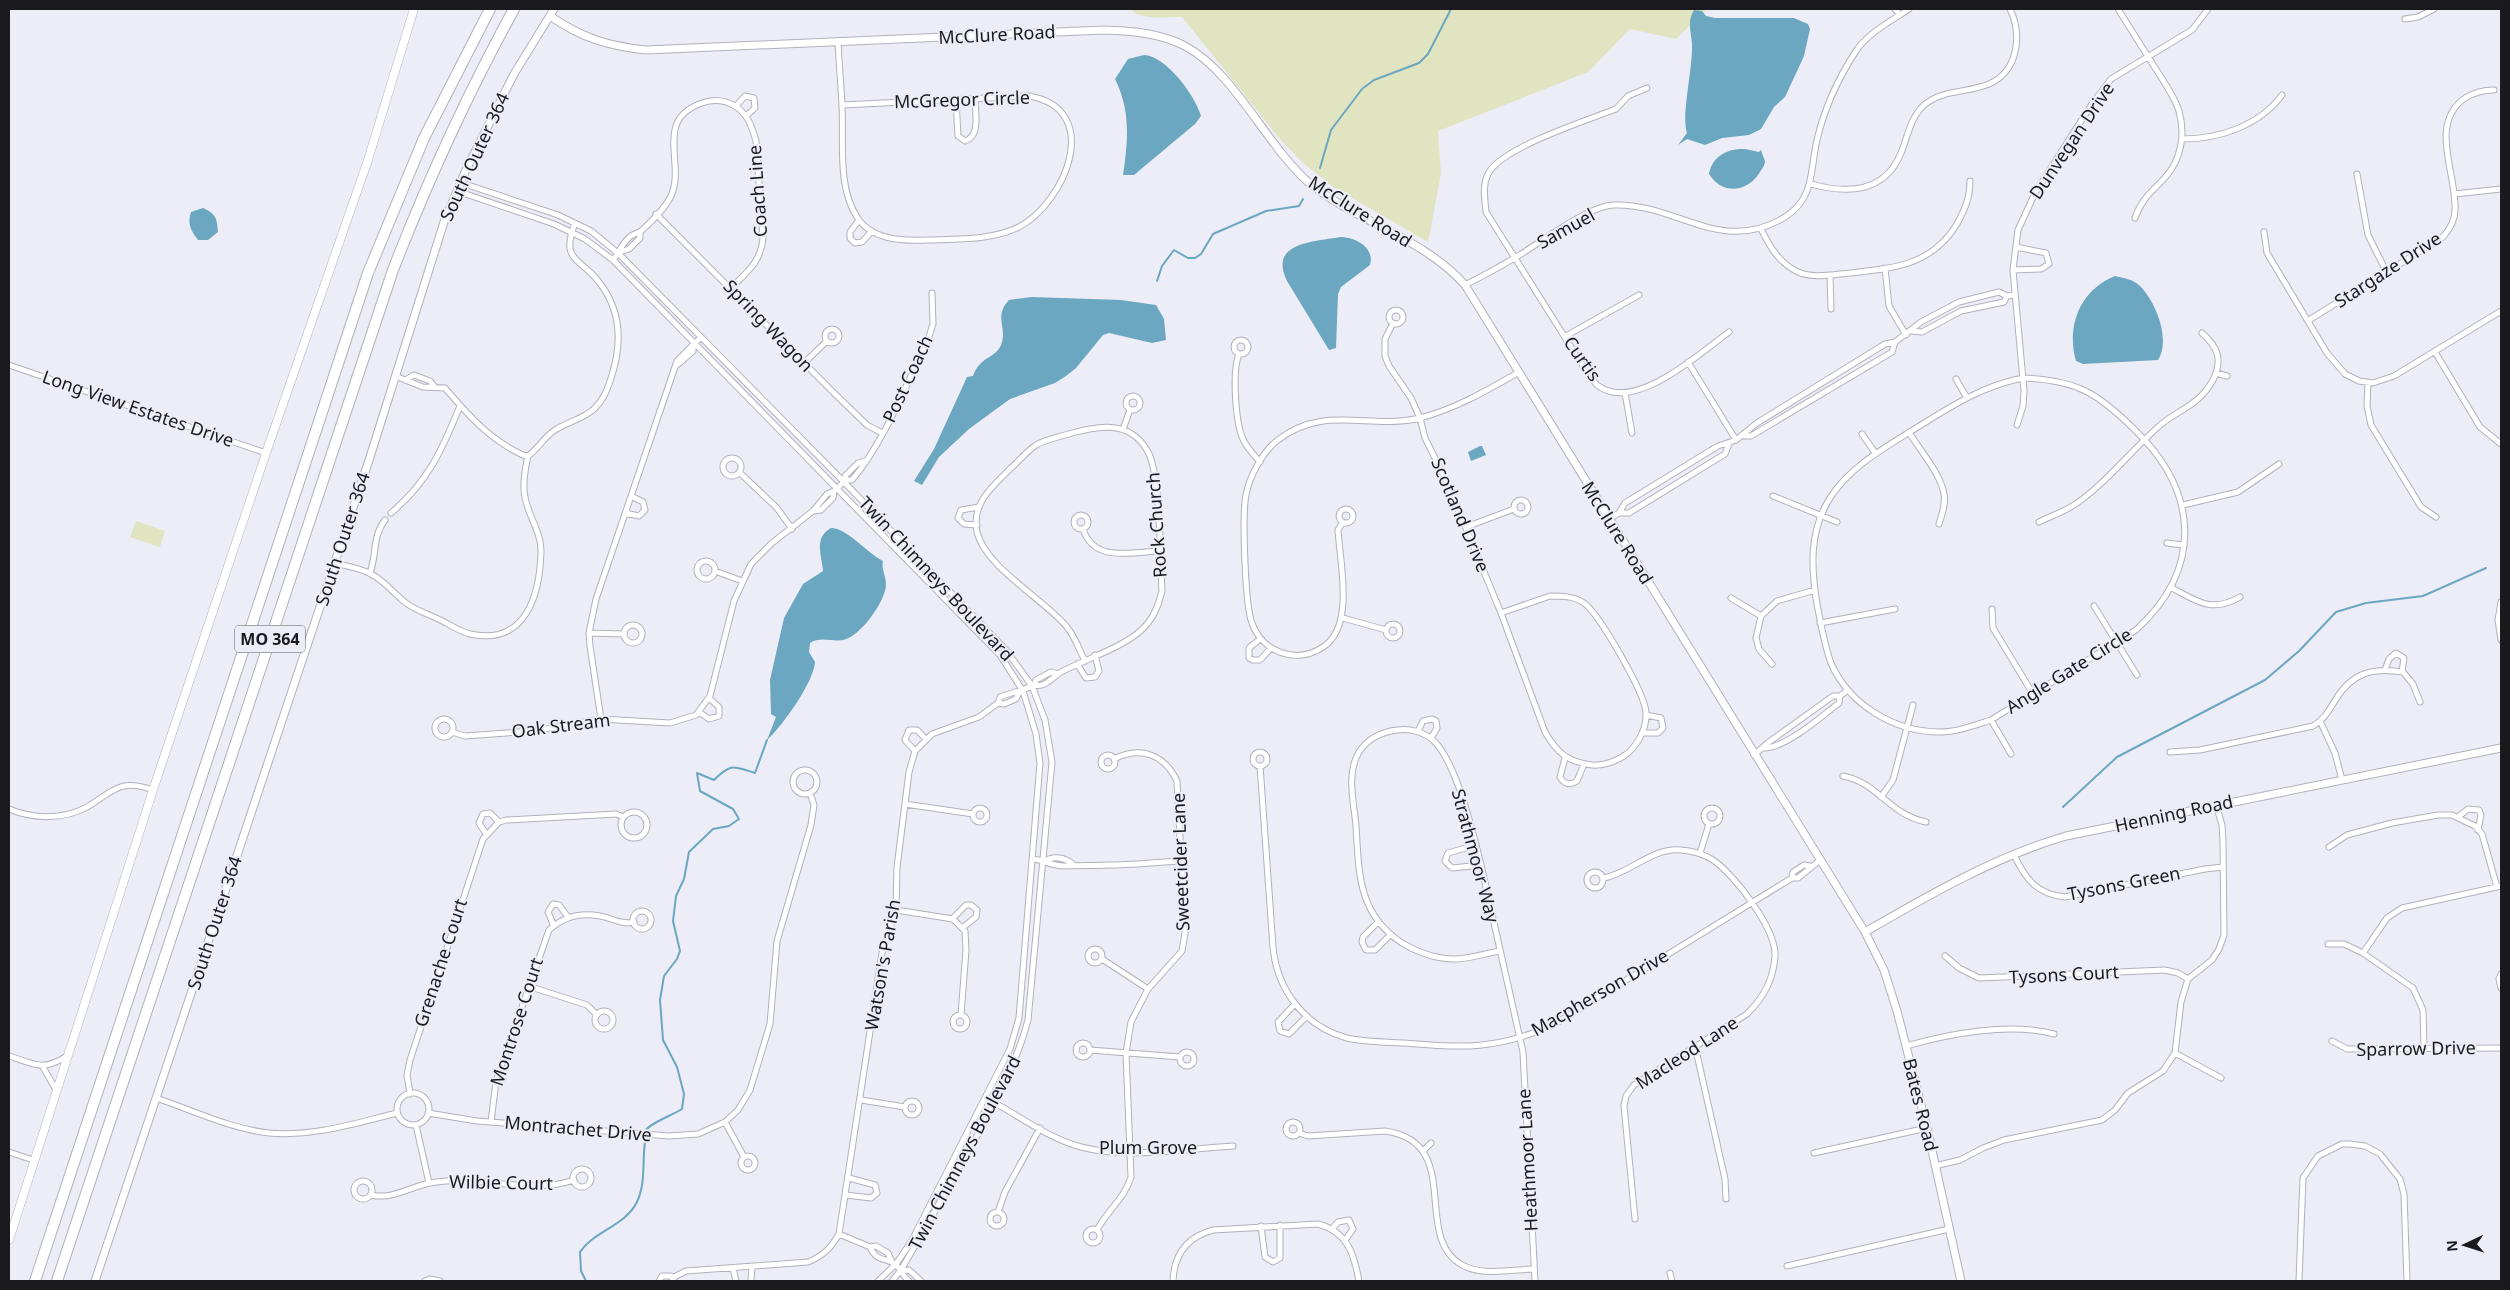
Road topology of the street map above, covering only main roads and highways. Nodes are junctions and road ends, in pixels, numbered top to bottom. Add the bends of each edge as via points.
1 (414, 9) edge
2 (490, 9) edge
3 (514, 9) edge
4 (9, 1240) edge
5 (35, 1281) edge
6 (57, 1281) edge

1 - 4 main road via 368,160 153,790
2 - 5 highway, MO 364 via 424,138 368,273
3 - 6 highway, MO 364 via 438,159 393,270

